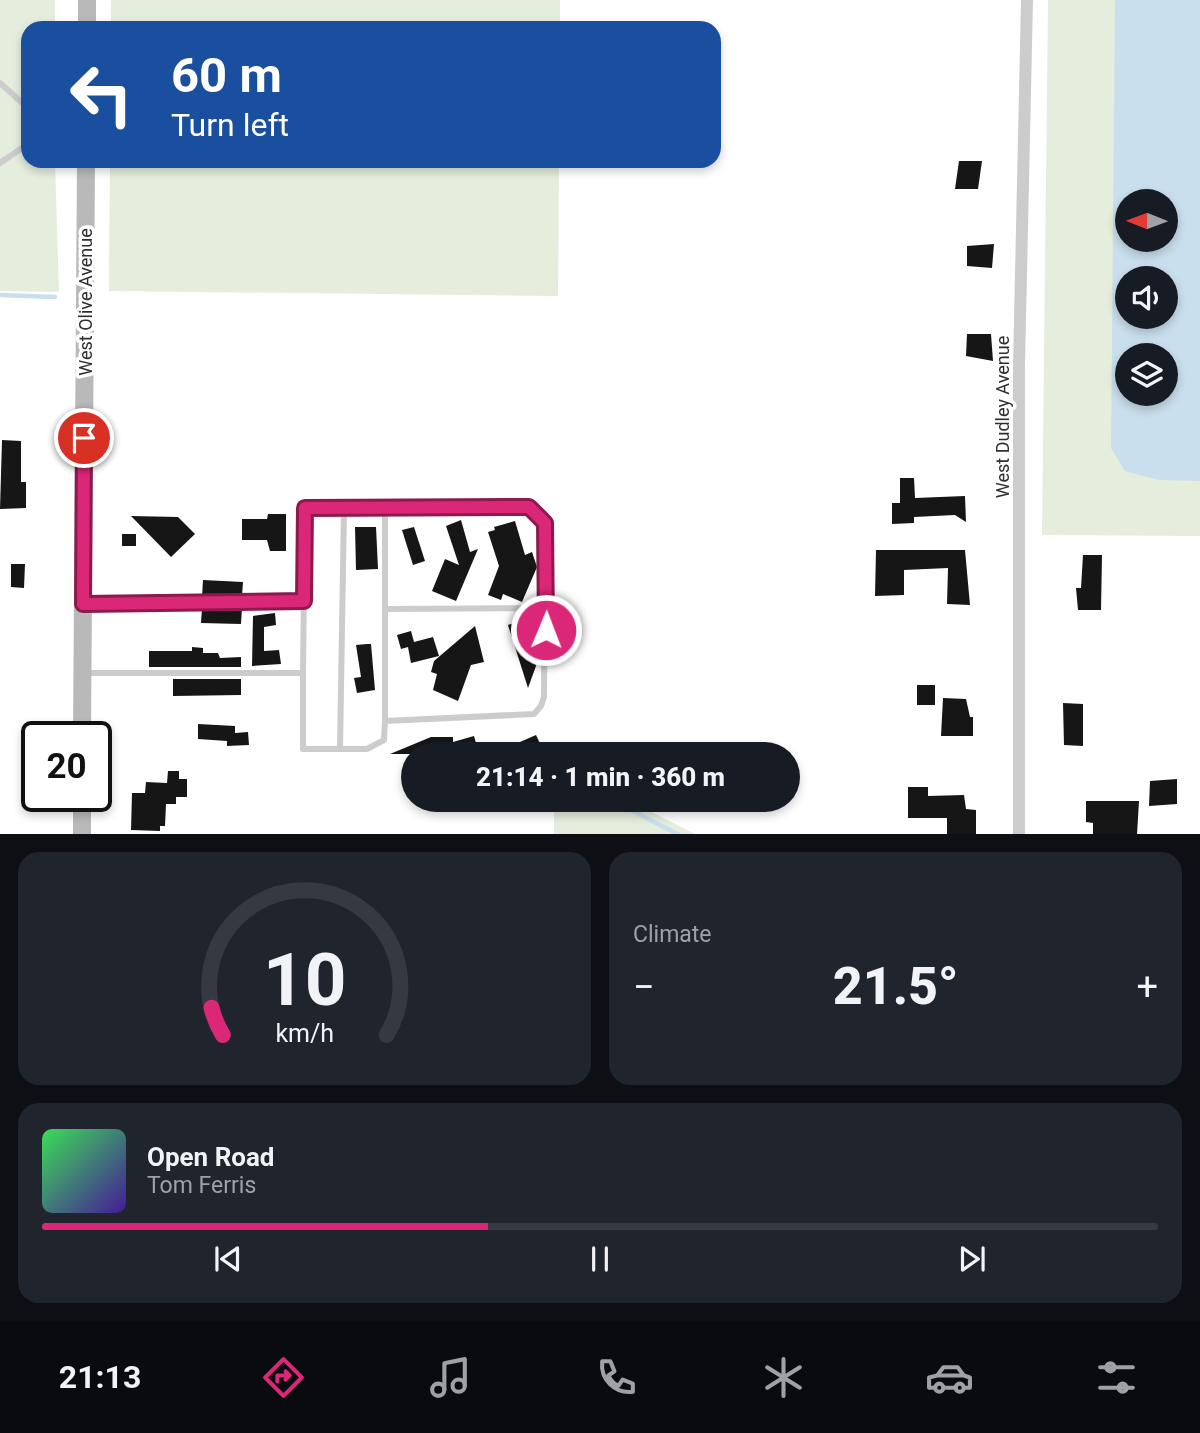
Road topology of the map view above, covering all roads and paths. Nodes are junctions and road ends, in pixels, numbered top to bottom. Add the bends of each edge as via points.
1 (87, 0) edge
2 (1027, 0) edge
3 (87, 21) edge
4 (0, 83) edge
5 (21, 102) edge
6 (21, 149) edge
7 (0, 163) edge
8 (86, 168) edge
9 (344, 508) junction
10 (385, 508) junction
11 (304, 601) junction
12 (83, 604) junction
13 (547, 608) junction
14 (385, 609) junction
15 (83, 673) junction
16 (303, 673) junction
17 (82, 721) edge
18 (385, 721) junction
19 (340, 749) junction
20 (82, 812) edge
21 (82, 834) edge
22 (1019, 834) edge

1 - 3 main road
2 - 22 street, West Dudley Avenue via 1019,365
4 - 5 lane
6 - 7 lane
8 - 12 main road, West Olive Avenue
9 - 10 lane
9 - 11 lane via 305,508
9 - 19 lane
10 - 13 lane via 529,507 545,523
10 - 14 lane
11 - 12 lane
11 - 16 lane
12 - 15 main road, West Olive Avenue
13 - 14 lane
13 - 18 lane via 544,697 534,714
14 - 18 lane
15 - 16 lane
15 - 17 main road, West Olive Avenue
16 - 19 lane via 303,749
18 - 19 lane via 384,740 378,746
20 - 21 main road

